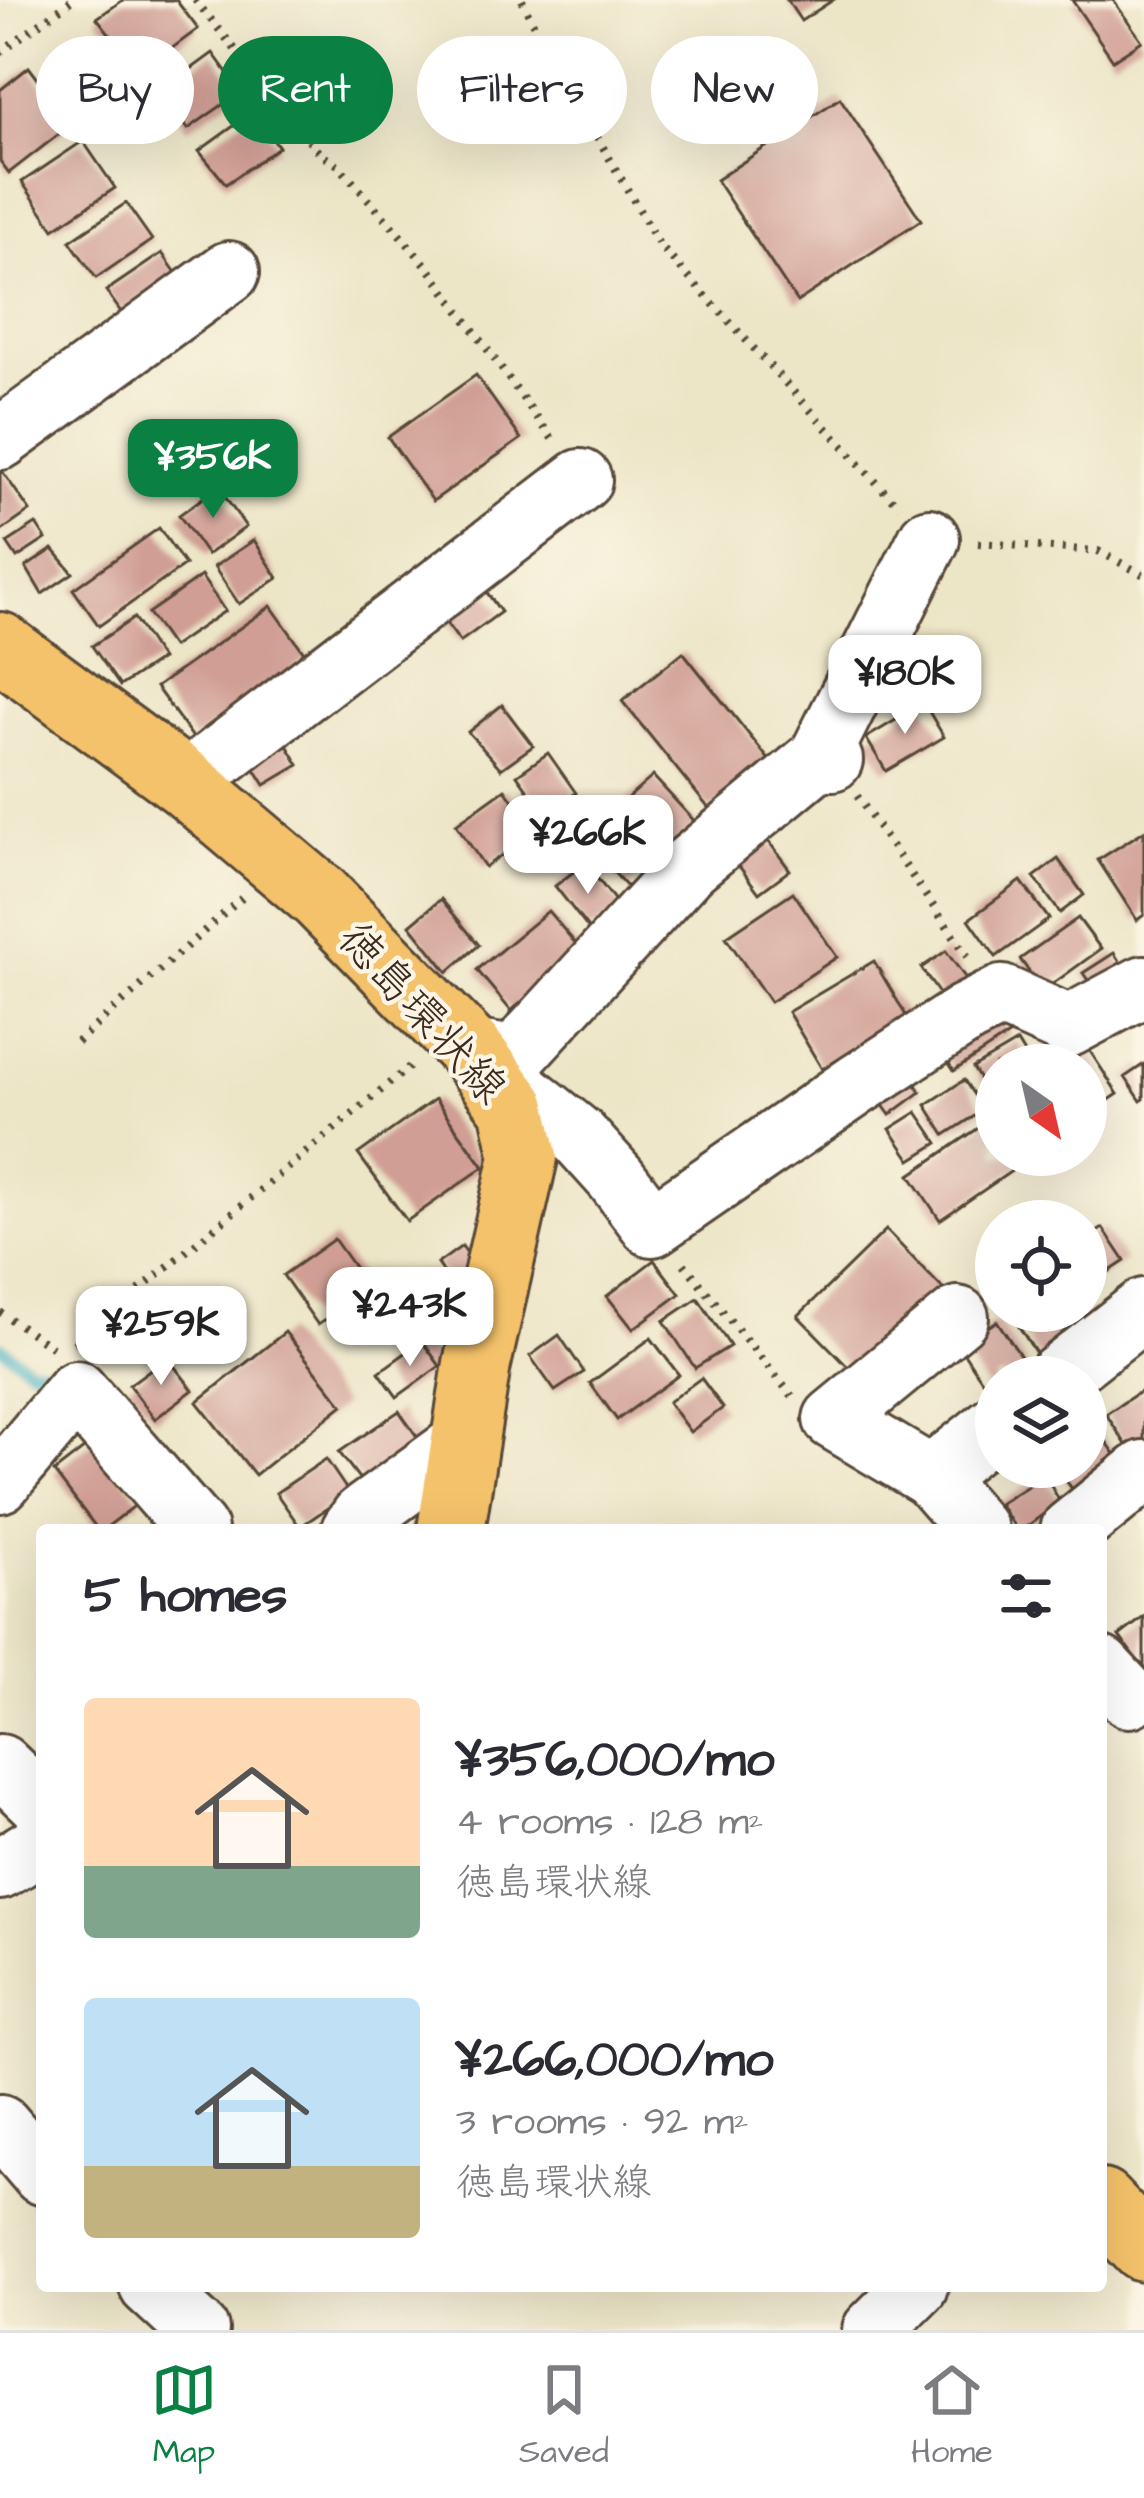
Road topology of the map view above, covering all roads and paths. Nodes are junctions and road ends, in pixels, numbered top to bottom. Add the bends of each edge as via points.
1 (72, 0) edge
2 (194, 0) edge
3 (522, 0) edge
4 (0, 52) edge
5 (229, 272) dead end
6 (0, 439) edge
7 (581, 480) joint
8 (929, 539) junction
9 (1144, 575) edge
10 (0, 646) edge
11 (826, 759) junction
12 (185, 783) junction
13 (280, 864) junction
14 (1144, 986) edge
15 (997, 993) junction
16 (461, 1041) junction
17 (77, 1042) dead end
18 (652, 1226) junction
19 (1144, 1309) edge
20 (0, 1312) edge
21 (958, 1317) dead end
22 (1084, 1356) edge
23 (834, 1419) junction
24 (465, 1441) junction
25 (975, 1442) edge
26 (1144, 1472) edge
27 (931, 1477) junction
28 (0, 1482) edge
29 (192, 1524) edge
30 (356, 1524) edge
31 (452, 1524) edge
32 (971, 1524) edge
33 (1079, 1524) edge
34 (0, 1765) edge
35 (36, 1799) edge
36 (36, 1847) edge
37 (0, 1869) edge
38 (0, 2126) edge
39 (36, 2167) edge
40 (1107, 2209) edge
41 (1144, 2248) edge
42 (157, 2292) edge
43 (910, 2292) edge
44 (198, 2330) edge
45 (873, 2330) edge

1 - 4 path
2 - 7 path via 320,154 427,266
3 - 8 path via 660,246
5 - 6 street
7 - 12 street
8 - 9 path via 1098,551
8 - 11 street
10 - 12 main road, 徳島環状線
11 - 15 path
11 - 16 street via 689,866 514,1057
12 - 13 main road, 徳島環状線
13 - 16 main road, 徳島環状線
13 - 17 path
14 - 15 street via 1069,1027
15 - 18 street
16 - 18 street via 578,1137
16 - 20 path via 62,1355
16 - 24 main road, 徳島環状線 via 513,1107 524,1157
18 - 23 path via 791,1396
19 - 22 street
21 - 23 street
23 - 27 street
24 - 30 street
24 - 31 main road, 徳島環状線
25 - 27 street
26 - 33 street
27 - 32 street
28 - 29 street via 76,1391
34 - 35 street
36 - 37 street
38 - 39 street
40 - 41 main road
42 - 44 street
43 - 45 street

